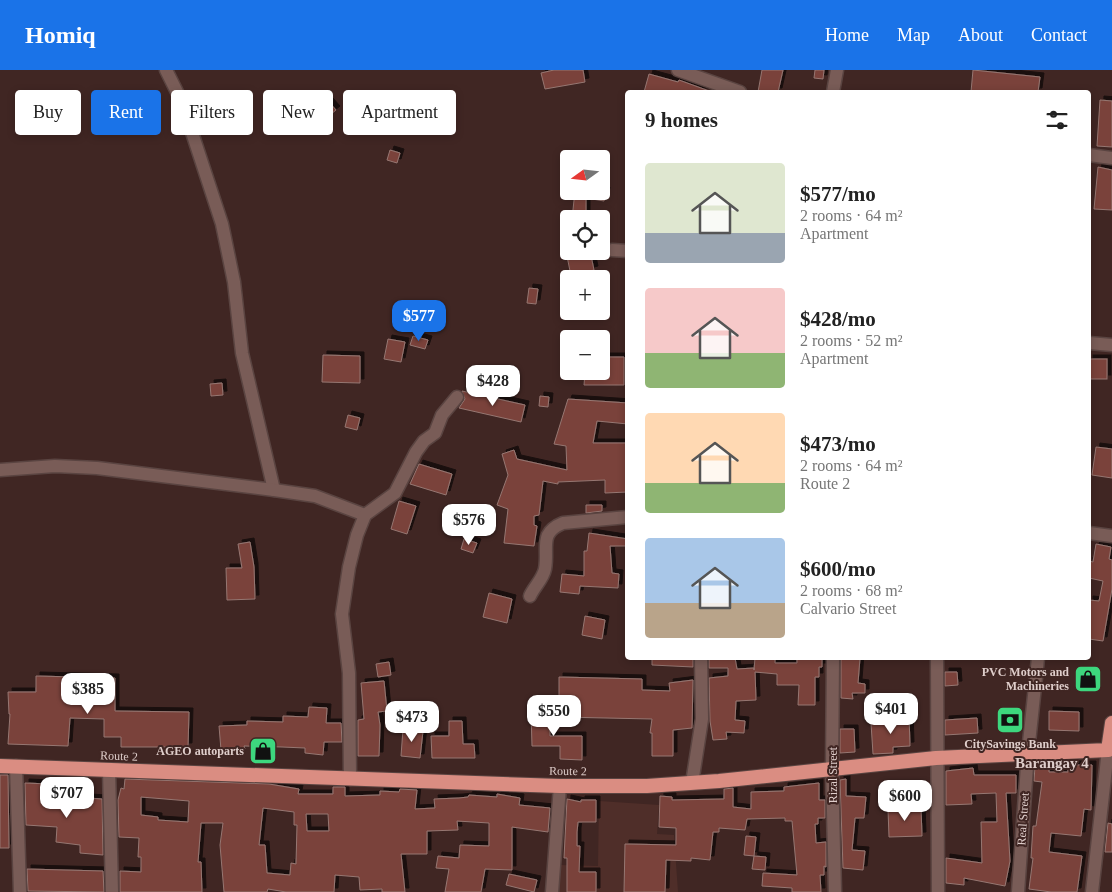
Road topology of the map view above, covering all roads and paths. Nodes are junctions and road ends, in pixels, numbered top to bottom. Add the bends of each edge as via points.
1 (166, 70) edge
2 (678, 70) edge
3 (837, 70) edge
4 (734, 90) edge
5 (834, 90) edge
6 (1091, 155) edge
7 (1112, 158) edge
8 (612, 250) dead end
9 (625, 251) edge
10 (1091, 343) edge
11 (1112, 346) edge
12 (457, 397) dead end
13 (0, 470) edge
14 (274, 490) junction
15 (365, 515) junction
16 (625, 517) edge
17 (1091, 532) edge
18 (1112, 536) edge
19 (530, 596) dead end
20 (701, 660) edge
21 (833, 660) edge
22 (937, 660) edge
23 (1038, 660) edge
24 (1112, 723) edge
25 (1110, 750) edge
26 (1028, 752) junction
27 (936, 758) junction
28 (0, 766) edge
29 (16, 766) junction
30 (109, 770) junction
31 (832, 770) junction
32 (350, 779) junction
33 (692, 783) junction
34 (560, 786) junction
35 (20, 892) edge
36 (112, 892) edge
37 (552, 892) edge
38 (835, 892) edge
39 (938, 892) edge
40 (1018, 892) edge
41 (1092, 892) edge

1 - 14 street via 182,102 222,224 234,282 242,353
2 - 4 street
3 - 5 street
6 - 7 street
8 - 9 street
10 - 11 street
12 - 15 street via 442,415 435,433 416,452 395,493
13 - 14 street via 55,466 97,468
14 - 15 street via 315,496
15 - 32 street via 349,567 342,614 349,673
16 - 19 street via 563,523 553,527 546,539 542,576
17 - 18 street
20 - 33 street via 702,720
21 - 31 street, Rizal Street
22 - 27 street
23 - 26 street, Real Street
24 - 25 highway
25 - 26 highway, Route 2
25 - 41 street
26 - 27 highway, Route 2
26 - 40 street, Real Street
27 - 31 highway, Route 2
27 - 39 street
28 - 29 highway, Route 2
29 - 30 highway, Route 2
29 - 35 street
30 - 32 highway, Route 2
30 - 36 street
31 - 33 highway, Route 2
31 - 38 street, Rizal Street
32 - 34 highway, Route 2
33 - 34 highway, Route 2
34 - 37 street

